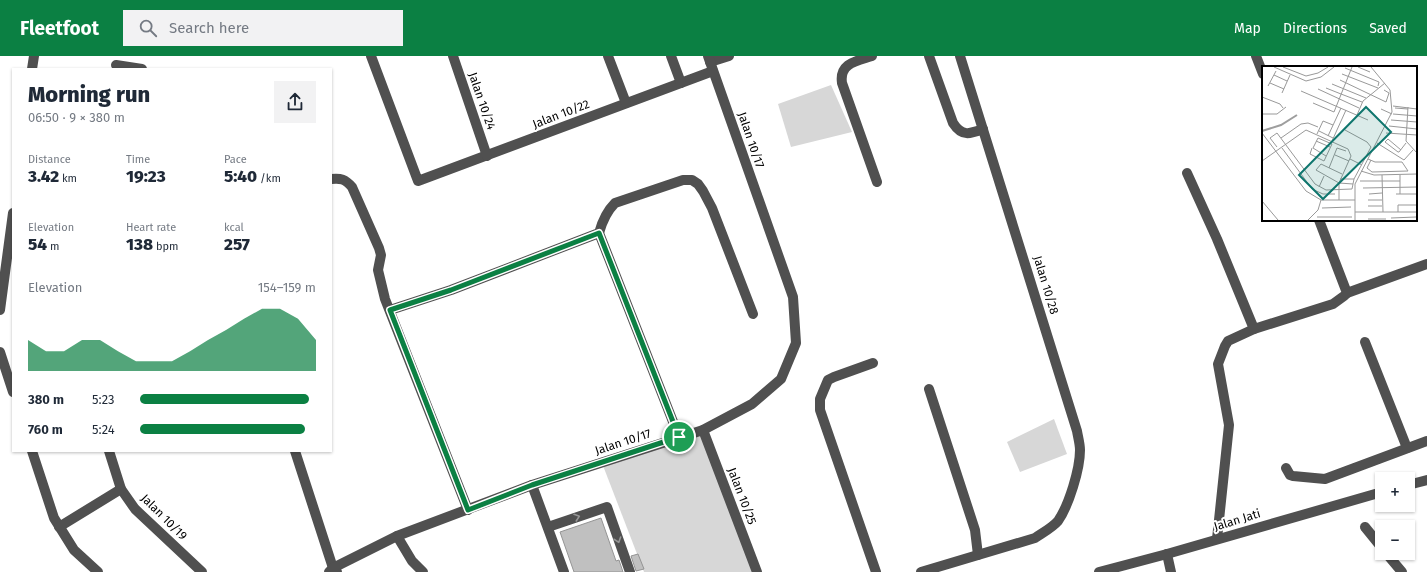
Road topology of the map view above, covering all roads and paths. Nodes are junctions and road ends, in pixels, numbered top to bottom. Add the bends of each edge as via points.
1 (34, 56) edge
2 (371, 56) edge
3 (452, 56) edge
4 (608, 56) edge
5 (671, 56) edge
6 (729, 56) edge
7 (872, 56) edge
8 (929, 56) edge
9 (960, 56) edge
10 (1256, 56) edge
11 (116, 63) edge
12 (711, 63) edge
13 (32, 68) edge
14 (138, 68) edge
15 (1262, 71) edge
16 (681, 83) junction
17 (626, 103) junction
18 (984, 129) junction
19 (487, 156) junction
20 (1187, 173) dead end
21 (332, 179) edge
22 (877, 182) dead end
23 (12, 220) edge
24 (1319, 221) edge
25 (599, 233) junction
26 (1427, 264) edge
27 (1347, 293) junction
28 (0, 310) edge
29 (390, 310) junction
30 (754, 314) dead end
31 (1254, 329) junction
32 (1365, 342) dead end
33 (0, 352) edge
34 (873, 363) dead end
35 (12, 389) edge
36 (929, 389) dead end
37 (702, 430) junction
38 (679, 437) junction
39 (1427, 441) edge
40 (1407, 448) junction
41 (32, 452) edge
42 (109, 452) edge
43 (295, 452) edge
44 (1286, 468) dead end
45 (1427, 480) edge
46 (1415, 483) edge
47 (532, 485) junction
48 (121, 489) junction
49 (1375, 494) edge
50 (468, 510) junction
51 (60, 527) junction
52 (548, 527) junction
53 (1365, 527) dead end
54 (397, 536) junction
55 (1217, 539) junction
56 (1375, 539) edge
57 (1167, 554) junction
58 (978, 555) junction
59 (1392, 560) edge
60 (333, 571) edge
61 (98, 572) edge
62 (202, 572) edge
63 (423, 572) edge
64 (564, 572) edge
65 (630, 572) edge
66 (757, 572) edge
67 (876, 572) edge
68 (921, 572) edge
69 (1099, 572) edge
70 (1171, 572) edge
71 (1402, 572) edge

1 - 13 street
2 - 19 street, Jalan 10/22 via 418,181
3 - 19 street, Jalan 10/24
4 - 17 street
5 - 16 street
6 - 12 street
7 - 22 street via 846,66 841,77
8 - 18 street via 956,129 968,134
9 - 18 street, Jalan 10/28
10 - 15 street
11 - 14 street
12 - 16 street, Jalan 10/22
12 - 37 street, Jalan 10/17 via 793,297 796,343 781,379 752,404
16 - 17 street, Jalan 10/22
17 - 19 street, Jalan 10/22
18 - 58 street, Jalan 10/28 via 1077,431 1080,449 1073,487 1057,522 1035,538
20 - 31 street
21 - 29 street via 346,180 360,203 381,255 378,270
23 - 28 street
24 - 27 street
25 - 29 street via 451,290
25 - 30 street via 606,214 615,203 682,180 692,180 703,191 712,208
25 - 38 street
26 - 27 street
27 - 31 street via 1333,304
29 - 50 street
31 - 55 street via 1228,341 1218,364 1229,425
32 - 40 street
33 - 35 street
34 - 67 street via 831,378 826,383 819,403
36 - 58 street via 975,530
37 - 38 street, Jalan 10/17
37 - 66 street, Jalan 10/25
38 - 47 street, Jalan 10/17
39 - 40 street
40 - 44 street via 1325,479 1290,475
41 - 51 street via 54,518
42 - 48 street, Jalan 10/19
43 - 60 street
45 - 46 street
47 - 50 street, Jalan 10/17
47 - 52 street
48 - 51 street
48 - 62 street, Jalan 10/19 via 135,509
49 - 55 street, Jalan Jati
50 - 54 street, Jalan 10/17
51 - 61 street via 74,550
52 - 64 street
52 -> 65 street via 607,507
53 - 56 street
54 - 60 street, Jalan 10/17
54 - 63 street via 412,561
55 - 57 street, Jalan Jati
57 - 69 street, Jalan Jati
57 - 70 street
58 - 68 street, Jalan 10/28
59 - 71 street

